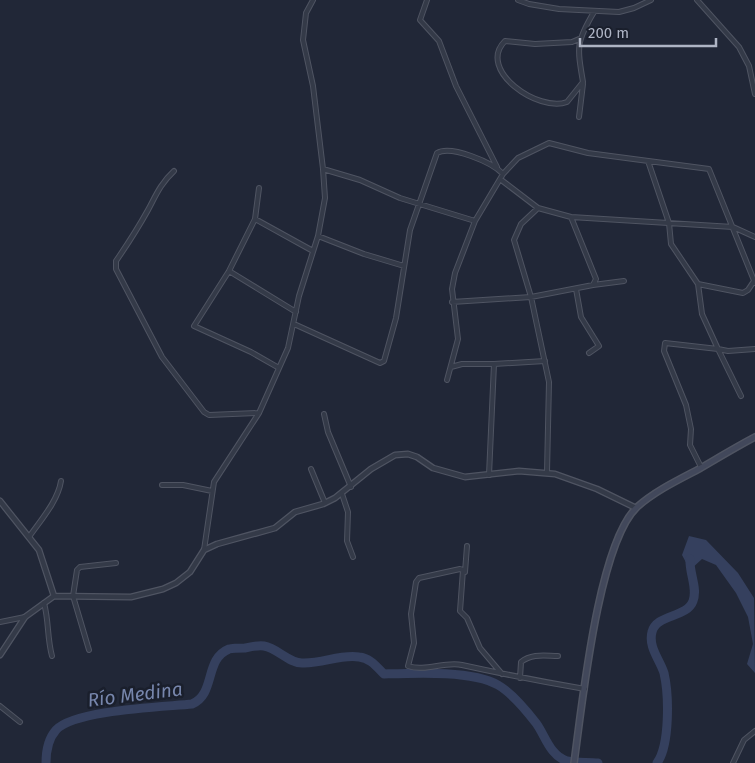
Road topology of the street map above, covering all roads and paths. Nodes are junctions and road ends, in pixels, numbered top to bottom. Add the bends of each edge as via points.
1 (313, 0) edge
2 (428, 0) edge
3 (518, 0) edge
4 (651, 0) edge
5 (697, 0) edge
6 (594, 12) junction
7 (579, 39) junction
8 (583, 82) junction
9 (755, 94) edge
10 (579, 116) dead end
11 (648, 161) junction
12 (497, 167) junction
13 (323, 168) junction
14 (174, 171) dead end
15 (503, 174) junction
16 (500, 178) junction
17 (259, 188) dead end
18 (418, 204) junction
19 (538, 208) junction
20 (571, 217) junction
21 (255, 219) junction
22 (474, 221) junction
23 (669, 223) junction
24 (733, 227) junction
25 (318, 236) junction
26 (755, 237) edge
27 (313, 251) junction
28 (404, 266) junction
29 (229, 271) junction
30 (624, 281) dead end
31 (755, 282) edge
32 (698, 284) junction
33 (593, 285) junction
34 (576, 289) junction
35 (531, 297) junction
36 (452, 302) junction
37 (296, 312) junction
38 (294, 324) junction
39 (718, 349) junction
40 (755, 349) edge
41 (589, 353) dead end
42 (545, 361) junction
43 (494, 364) junction
44 (451, 367) junction
45 (279, 368) junction
46 (447, 380) dead end
47 (741, 396) dead end
48 (259, 413) junction
49 (324, 414) dead end
50 (755, 437) edge
51 (701, 467) junction
52 (311, 469) dead end
53 (548, 472) junction
54 (489, 475) junction
55 (61, 481) dead end
56 (162, 485) dead end
57 (351, 487) junction
58 (212, 491) junction
59 (342, 494) junction
60 (0, 501) edge
61 (325, 504) junction
62 (636, 508) junction
63 (29, 537) junction
64 (466, 546) dead end
65 (204, 550) junction
66 (353, 557) dead end
67 (116, 563) dead end
68 (465, 573) junction
69 (54, 596) junction
70 (73, 596) junction
71 (44, 603) junction
72 (25, 617) junction
73 (0, 622) edge
74 (89, 650) dead end
75 (0, 655) edge
76 (52, 656) dead end
77 (558, 656) dead end
78 (502, 674) junction
79 (520, 678) junction
80 (585, 689) junction
81 (0, 706) edge
82 (20, 722) dead end
83 (755, 731) edge
84 (574, 763) edge
85 (733, 763) edge

1 - 13 street via 306,13 303,40 313,86
2 - 12 street via 420,20 439,41 456,86
3 - 6 street
4 - 6 street via 620,12
5 - 9 street via 739,47 749,66
6 - 7 street
7 - 8 street via 578,58
7 - 8 street via 535,44 505,41 498,52 498,64 515,86 530,98 542,102 567,102
8 - 10 street
11 - 15 street via 588,153 549,143 518,158
11 - 23 street
11 - 24 street via 709,169
12 - 15 street
12 - 18 street via 453,150 442,150 433,161
13 - 18 street
13 - 25 street via 325,198
14 - 48 street via 155,194 116,261 116,269 162,357 204,412 209,415
15 - 16 street
16 - 19 street
16 - 22 street
17 - 21 street
18 - 22 street
18 - 28 street
19 - 20 street
19 - 35 street via 521,224 514,240
20 - 23 street
20 - 33 street via 596,279
21 - 27 street
21 - 29 street
22 - 36 street via 455,272
23 - 24 street
23 - 32 street via 672,244
24 - 26 street
24 - 31 street
25 - 27 street
25 - 28 street
27 - 37 street
28 - 38 street via 396,318 386,357 380,363
29 - 37 street
29 - 45 street via 194,326
30 - 33 street
31 - 32 street via 743,293
32 - 39 street via 702,314
33 - 34 street
34 - 35 street
34 - 41 street via 581,317 599,346
35 - 36 street
35 - 42 street
36 - 44 street via 458,339
37 - 38 street
38 - 45 street
39 - 40 street
39 - 47 street
39 - 51 street via 669,343 663,346 686,405 691,429 690,445
42 - 43 street
42 - 53 street via 549,382
43 - 44 street
43 - 54 street
44 - 46 street
45 - 48 street
48 - 58 street via 218,473
49 - 57 street
50 - 51 main road
51 - 62 main road
52 - 61 street
53 - 54 street
53 - 62 street via 597,489
54 - 57 street via 465,477 433,468 408,454 395,455 371,469
55 - 63 street
56 - 58 street via 183,485
57 - 59 street
58 - 65 street
59 - 61 street
59 - 66 street via 348,512 347,541
60 - 63 street
61 - 65 street via 295,512 275,528
62 - 80 main road via 619,536 607,566
63 - 69 street via 40,550
64 - 68 street
65 - 70 street via 190,572 176,584 163,589 130,597
67 - 70 street via 80,567
68 - 78 street via 460,612 467,618 480,648
68 - 78 street via 460,569 419,578 416,582 411,614 414,643 408,666 455,664
69 - 70 street
69 - 71 street
70 - 74 street
71 - 72 street
71 - 76 street
72 - 73 street
72 - 75 street
77 - 79 street via 526,658 521,662
78 - 79 street
79 - 80 street
80 - 84 main road
81 - 82 street
83 - 85 street via 744,740

